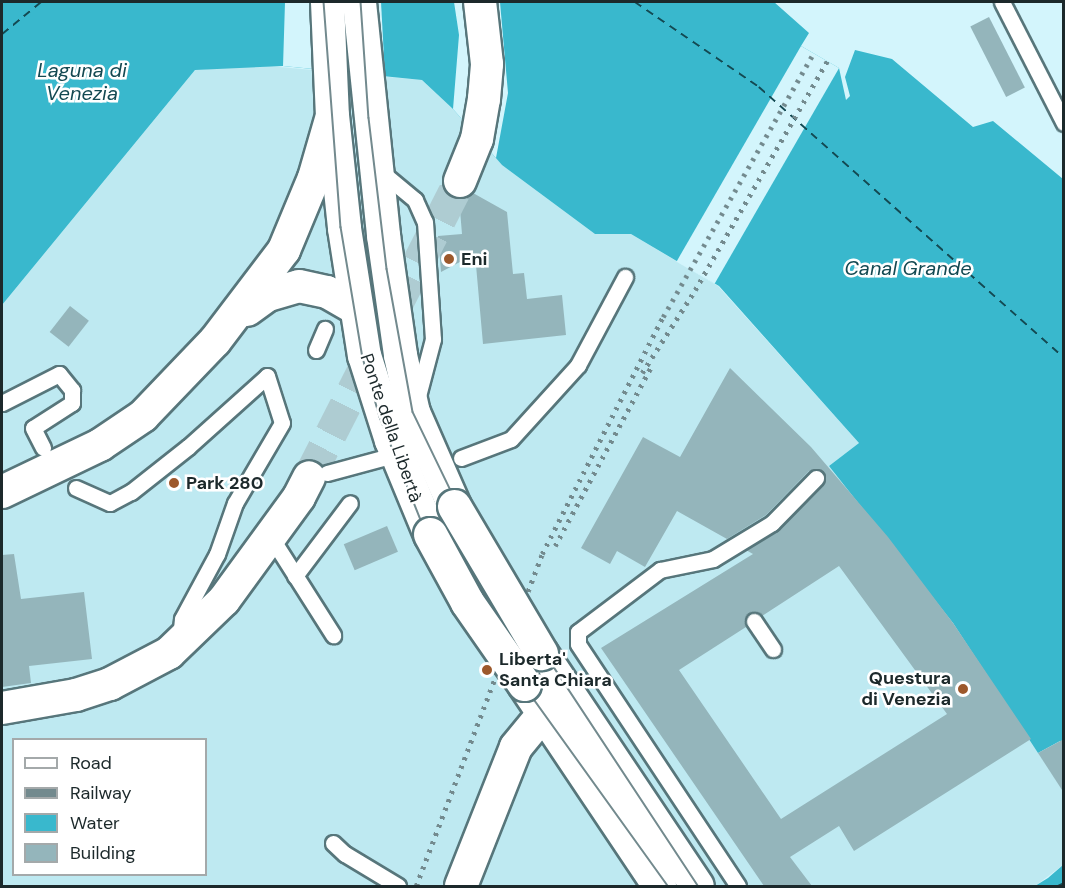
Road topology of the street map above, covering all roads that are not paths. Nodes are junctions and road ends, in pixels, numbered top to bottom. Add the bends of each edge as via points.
1 (327, 2) edge
2 (359, 2) edge
3 (480, 2) edge
4 (1002, 2) edge
5 (332, 108) junction
6 (1064, 123) edge
7 (376, 169) junction
8 (455, 176) tunnel mouth
9 (344, 228) junction
10 (284, 250) junction
11 (625, 277) dead end
12 (355, 308) junction
13 (234, 319) junction
14 (325, 329) dead end
15 (316, 350) dead end
16 (2, 404) edge
17 (413, 412) junction
18 (43, 448) dead end
19 (398, 454) junction
20 (461, 458) dead end
21 (312, 468) joint
22 (816, 478) dead end
23 (76, 489) dead end
24 (2, 492) edge
25 (350, 503) dead end
26 (269, 534) junction
27 (295, 576) junction
28 (754, 621) dead end
29 (333, 635) dead end
30 (180, 645) junction
31 (773, 649) dead end
32 (556, 704) junction
33 (2, 708) edge
34 (333, 843) dead end
35 (399, 886) edge
36 (461, 886) edge
37 (659, 886) edge
38 (697, 886) edge
39 (738, 886) edge

1 - 5 main road, Ponte della Libertà
2 - 7 main road, Ponte della Libertà
3 - 8 street via 485,28 486,81 477,139
4 - 6 lane
5 - 9 main road, Ponte della Libertà
5 - 10 street via 314,178
7 - 17 main road, Ponte della Libertà via 400,355
7 - 17 lane via 415,200 425,222 433,339
9 - 10 street via 321,222 306,226
9 - 12 main road, Ponte della Libertà
9 - 17 main road via 372,253 392,361
10 - 13 street
11 - 20 lane via 578,364 511,439
12 - 13 street via 327,292 299,286 268,295
12 - 19 main road, Ponte della Libertà via 371,381
13 - 24 street via 143,416 100,445
14 - 15 lane
16 - 18 lane via 59,374 72,390 72,403 33,429
17 - 32 main road, Ponte della Libertà, bridge via 454,506 542,654
19 - 21 lane
19 - 32 main road, Ponte della Libertà, bridge via 430,534 467,602 524,684
21 - 26 street via 298,497
22 - 39 lane via 772,523 714,561 660,570 578,632 578,644
23 - 30 lane via 110,503 188,447 267,376 282,423 235,503 217,554 182,619
25 - 27 lane
26 - 27 lane
26 - 30 street via 224,600
27 - 29 lane
28 - 31 lane
30 - 33 street via 110,684 76,695
32 - 36 street via 516,747
32 - 37 main road, Ponte della Libertà
32 - 38 main road, Ponte della Libertà
34 - 35 lane

